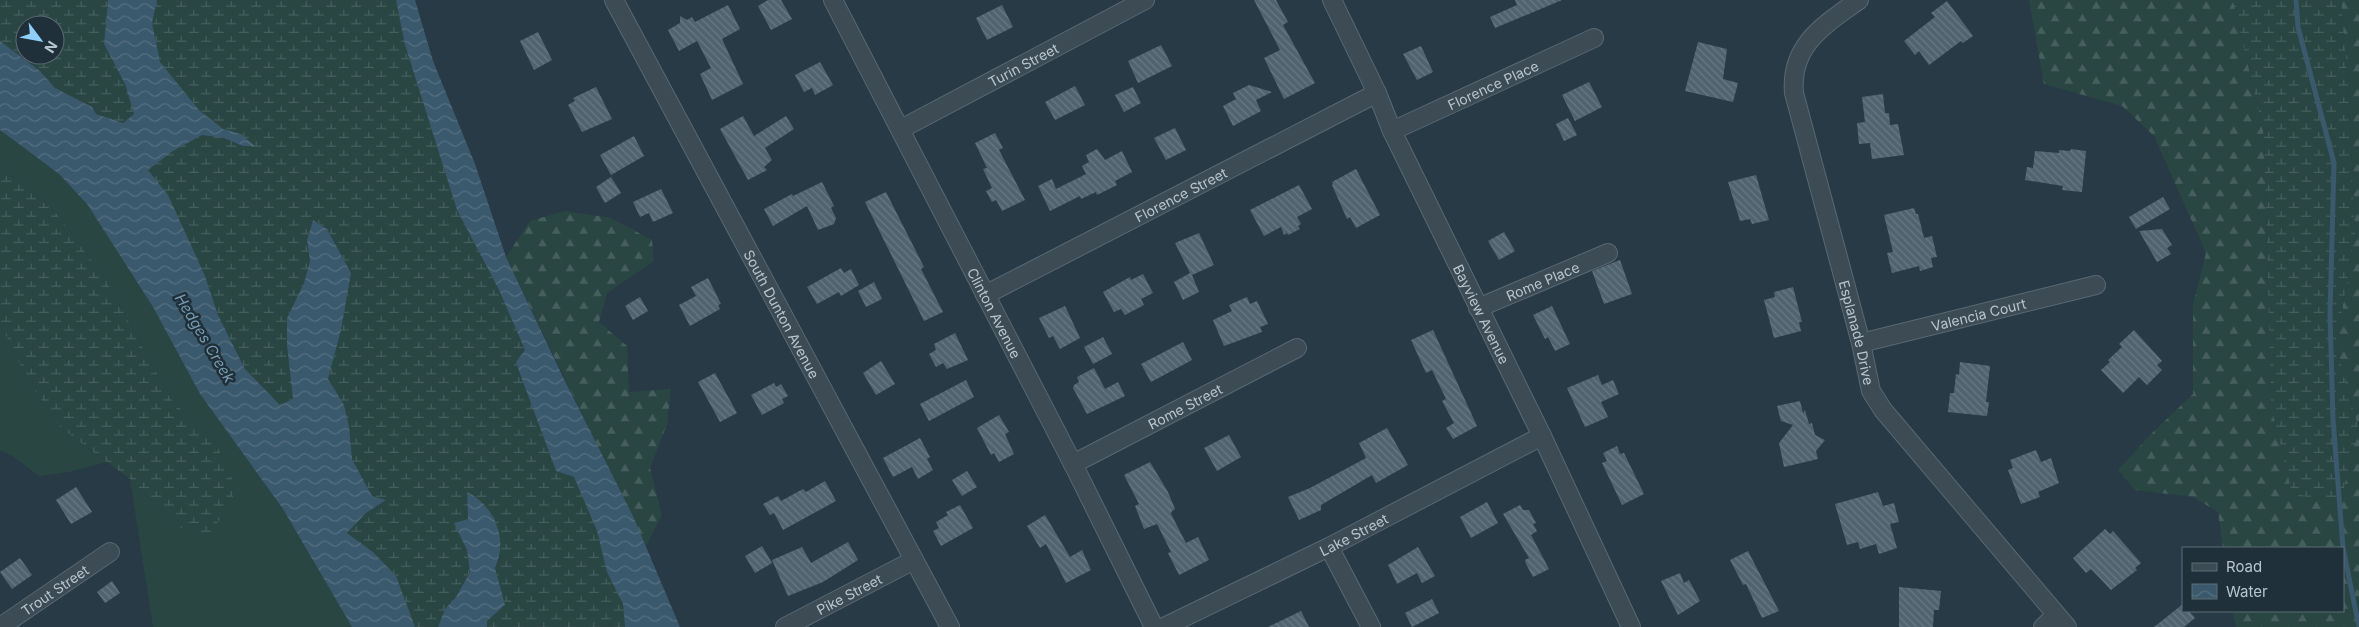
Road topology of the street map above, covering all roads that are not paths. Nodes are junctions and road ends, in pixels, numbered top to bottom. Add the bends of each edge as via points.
1 (614, 0) edge
2 (833, 0) edge
3 (1145, 0) edge
4 (1332, 0) edge
5 (1859, 0) edge
6 (1594, 38) dead end
7 (1377, 93) junction
8 (901, 129) junction
9 (1392, 131) junction
10 (1608, 253) dead end
11 (2096, 285) dead end
12 (985, 295) junction
13 (1478, 308) junction
14 (1861, 343) junction
15 (1297, 348) dead end
16 (1542, 436) junction
17 (1072, 464) junction
18 (1329, 546) junction
19 (110, 552) dead end
20 (914, 560) junction
21 (2062, 621) edge
22 (0, 627) edge
23 (785, 627) edge
24 (950, 627) edge
25 (1154, 627) edge
26 (1164, 627) edge
27 (1371, 627) edge
28 (1631, 627) edge
29 (2043, 627) edge

1 - 20 street, South Dunton Avenue
2 - 8 street, Clinton Avenue
3 - 8 street, Turin Street
4 - 7 street, Bayview Avenue
5 - 14 street, Esplanade Drive via 1806,42 1793,77 1794,93
6 - 9 street, Florence Place
7 - 9 street, Bayview Avenue
7 - 12 street, Florence Street
8 - 12 street, Clinton Avenue
9 - 13 street, Bayview Avenue
10 - 13 street, Rome Place
11 - 14 street, Valencia Court
12 - 17 street, Clinton Avenue
13 - 16 street, Bayview Avenue
14 - 21 street, Esplanade Drive via 1872,391 1883,410
15 - 17 street, Rome Street
16 - 18 street, Lake Street
16 - 28 street, Bayview Avenue
17 - 25 street, Clinton Avenue
18 - 26 street, Lake Street
18 - 27 street
19 - 22 street, Trout Street
20 - 23 street, Pike Street
20 - 24 street, South Dunton Avenue
21 - 29 street

